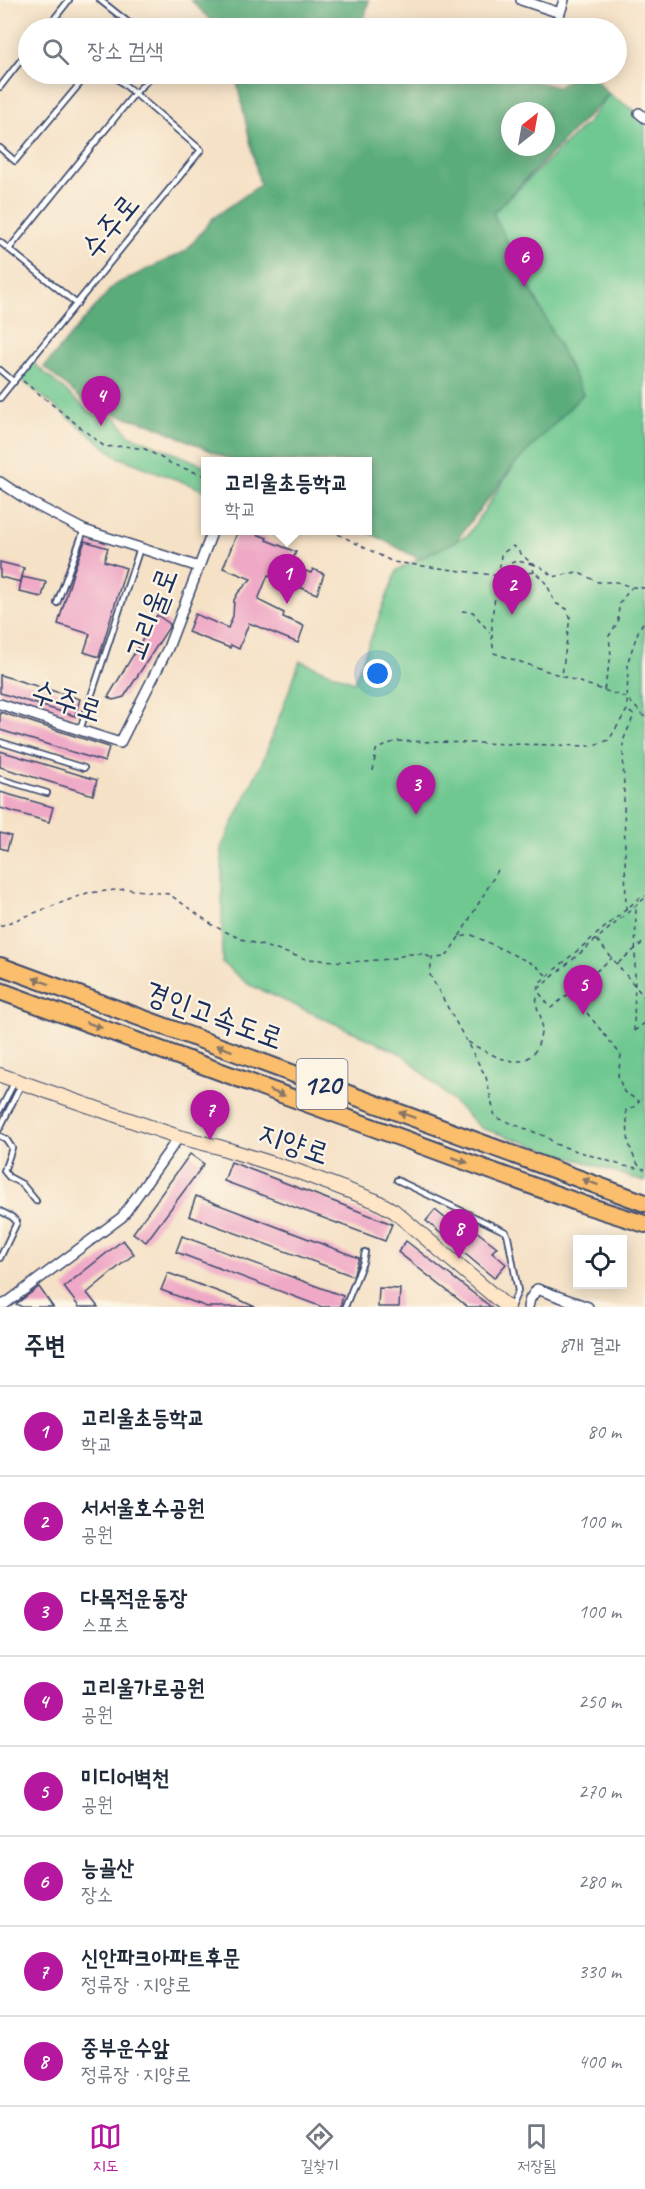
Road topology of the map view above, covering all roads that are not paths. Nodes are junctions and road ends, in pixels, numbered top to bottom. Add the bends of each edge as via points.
1 (69, 0) edge
2 (100, 0) edge
3 (521, 0) edge
4 (564, 0) edge
5 (55, 18) edge
6 (123, 18) edge
7 (18, 64) edge
8 (80, 84) edge
9 (124, 84) edge
10 (144, 84) edge
11 (0, 87) edge
12 (135, 93) junction
13 (0, 148) edge
14 (0, 242) edge
15 (9, 249) junction
16 (77, 304) junction
17 (0, 370) edge
18 (14, 382) junction
19 (0, 398) edge
20 (0, 482) edge
21 (84, 531) junction
22 (211, 535) edge
23 (140, 548) junction
24 (199, 567) junction
25 (57, 603) dead end
26 (0, 704) edge
27 (80, 730) junction
28 (0, 742) edge
29 (120, 743) joint
30 (84, 768) dead end
31 (0, 779) edge
32 (47, 793) dead end
33 (0, 966) edge
34 (0, 991) edge
35 (0, 1075) edge
36 (19, 1081) junction
37 (0, 1110) edge
38 (0, 1128) edge
39 (0, 1136) edge
40 (179, 1137) junction
41 (397, 1180) dead end
42 (36, 1202) dead end
43 (645, 1203) edge
44 (582, 1204) junction
45 (0, 1211) edge
46 (645, 1224) edge
47 (645, 1237) edge
48 (365, 1252) dead end
49 (0, 1258) edge
50 (0, 1304) edge
51 (345, 1307) edge
52 (509, 1307) edge
53 (528, 1307) edge
54 (588, 1307) edge

1 - 5 lane
2 - 6 lane
3 - 4 street via 560,13
7 - 11 lane
8 - 13 lane via 15,161
9 - 12 lane, 수주로
10 - 12 lane
12 - 15 lane
12 - 16 lane, 수주로 via 201,150
14 - 15 lane
15 - 16 lane
16 - 18 lane, 수주로
17 - 18 lane
18 - 19 lane, 수주로
20 - 21 street, 고리울로
21 - 23 street, 고리울로
21 - 25 lane
22 - 24 street
23 - 24 street, 고리울로
23 - 27 lane
24 - 29 street, 고리울로 via 168,648
26 - 27 street, 수주로
27 - 29 street, 수주로
28 - 30 lane
31 - 32 lane
43 -> 33 highway, 경인고속도로 / 120
34 -> 44 highway, 경인고속도로 / 120
35 - 36 street, 지양로
36 - 37 lane
36 - 38 lane
36 - 40 street, 지양로
39 - 42 lane via 12,1148 4,1171 22,1184
40 - 50 street via 122,1217
40 - 52 street, 지양로 via 299,1172 388,1208
41 - 52 lane via 506,1232 517,1284 517,1296
44 - 46 highway, 경인고속도로
44 - 47 highway via 621,1228
45 - 49 lane via 17,1222
48 - 51 lane
53 - 54 street via 538,1289

